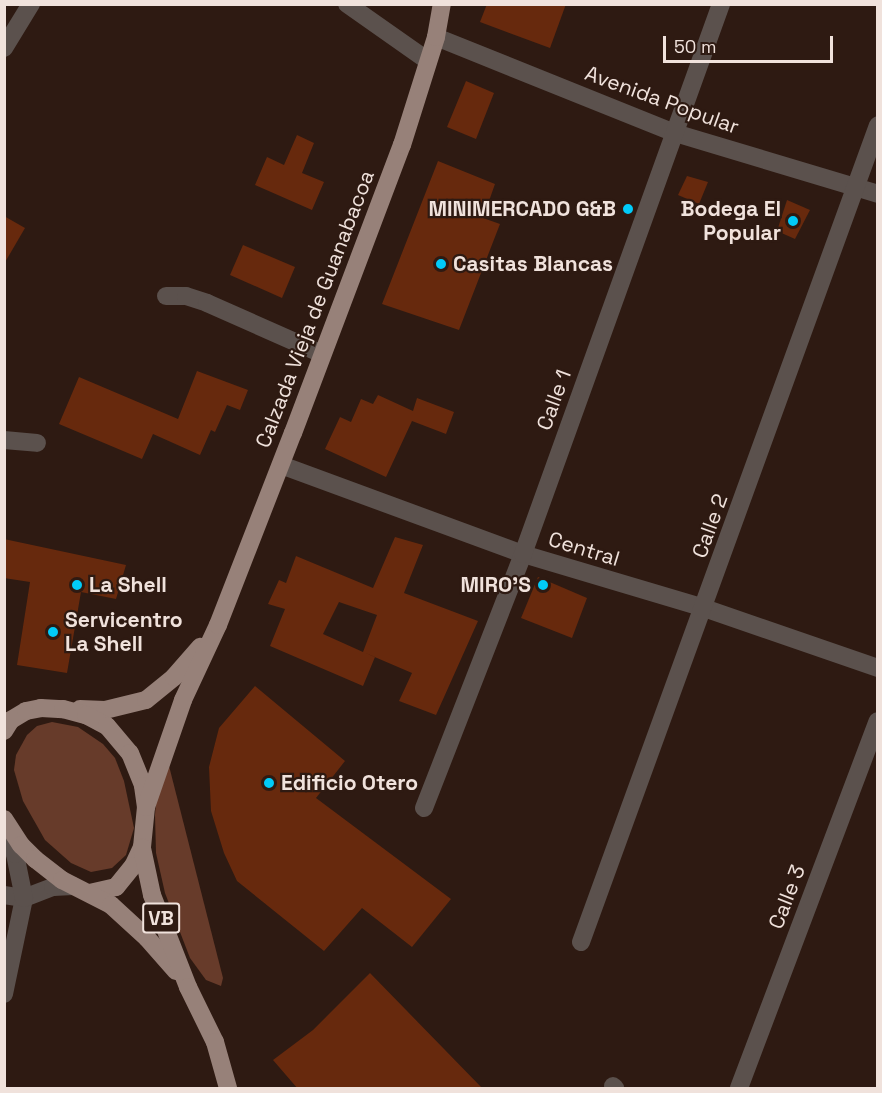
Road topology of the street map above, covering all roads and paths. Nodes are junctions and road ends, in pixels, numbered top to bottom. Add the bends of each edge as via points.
1 (31, 4) edge
2 (347, 4) edge
3 (442, 4) edge
4 (721, 4) edge
5 (436, 37) junction
6 (4, 48) edge
7 (428, 61) junction
8 (878, 125) edge
9 (675, 134) junction
10 (856, 186) junction
11 (878, 194) edge
12 (166, 296) dead end
13 (322, 354) junction
14 (4, 440) edge
15 (37, 443) dead end
16 (281, 465) junction
17 (523, 554) junction
18 (704, 608) junction
19 (218, 625) junction
20 (878, 668) edge
21 (4, 708) edge
22 (63, 709) junction
23 (26, 711) junction
24 (878, 721) edge
25 (4, 731) edge
26 (146, 807) junction
27 (424, 808) dead end
28 (4, 819) edge
29 (4, 824) edge
30 (142, 847) junction
31 (73, 886) junction
32 (91, 893) junction
33 (4, 895) edge
34 (24, 898) junction
35 (581, 942) dead end
36 (188, 987) junction
37 (4, 994) edge
38 (228, 1089) edge
39 (739, 1089) edge

1 - 6 street
2 - 7 street
3 - 5 main road, Calzada Vieja de Guanabacoa
4 - 9 street, Calle 1
5 - 7 main road, Calzada Vieja de Guanabacoa
5 - 9 street, Avenida Popular
7 - 13 main road, Calzada Vieja de Guanabacoa via 402,145
8 - 10 street, Calle 2
9 - 10 street, Avenida Popular
9 - 17 street, Calle 1
10 - 11 street, Avenida Popular
10 - 18 street, Calle 2
12 - 13 street via 186,296 207,303
13 - 16 main road, Calzada Vieja de Guanabacoa
14 - 15 street
16 - 17 street, Central
16 - 19 main road, Calzada Vieja de Guanabacoa
17 - 18 street, Central
17 - 27 street, Calle 1
18 - 20 street, Central
18 - 35 street, Calle 2
19 - 22 main road via 174,677 146,700 105,710
19 - 26 main road, Calzada Vieja de Guanabacoa via 183,700
21 - 23 main road, VB
22 - 23 main road, VB
22 - 26 main road, VB via 95,720 116,734 130,753 143,786
23 - 25 main road via 11,720
24 - 39 street, Calle 3
26 - 30 main road, VB
28 - 31 main road, VB via 35,859
29 - 34 street
30 - 32 main road, VB via 116,887
30 - 36 main road, VB via 152,895
31 - 32 main road, VB
31 - 34 street via 53,887
32 - 36 main road, VB via 127,918 162,953
33 - 34 street
34 - 37 street
36 - 38 main road, VB via 214,1042

